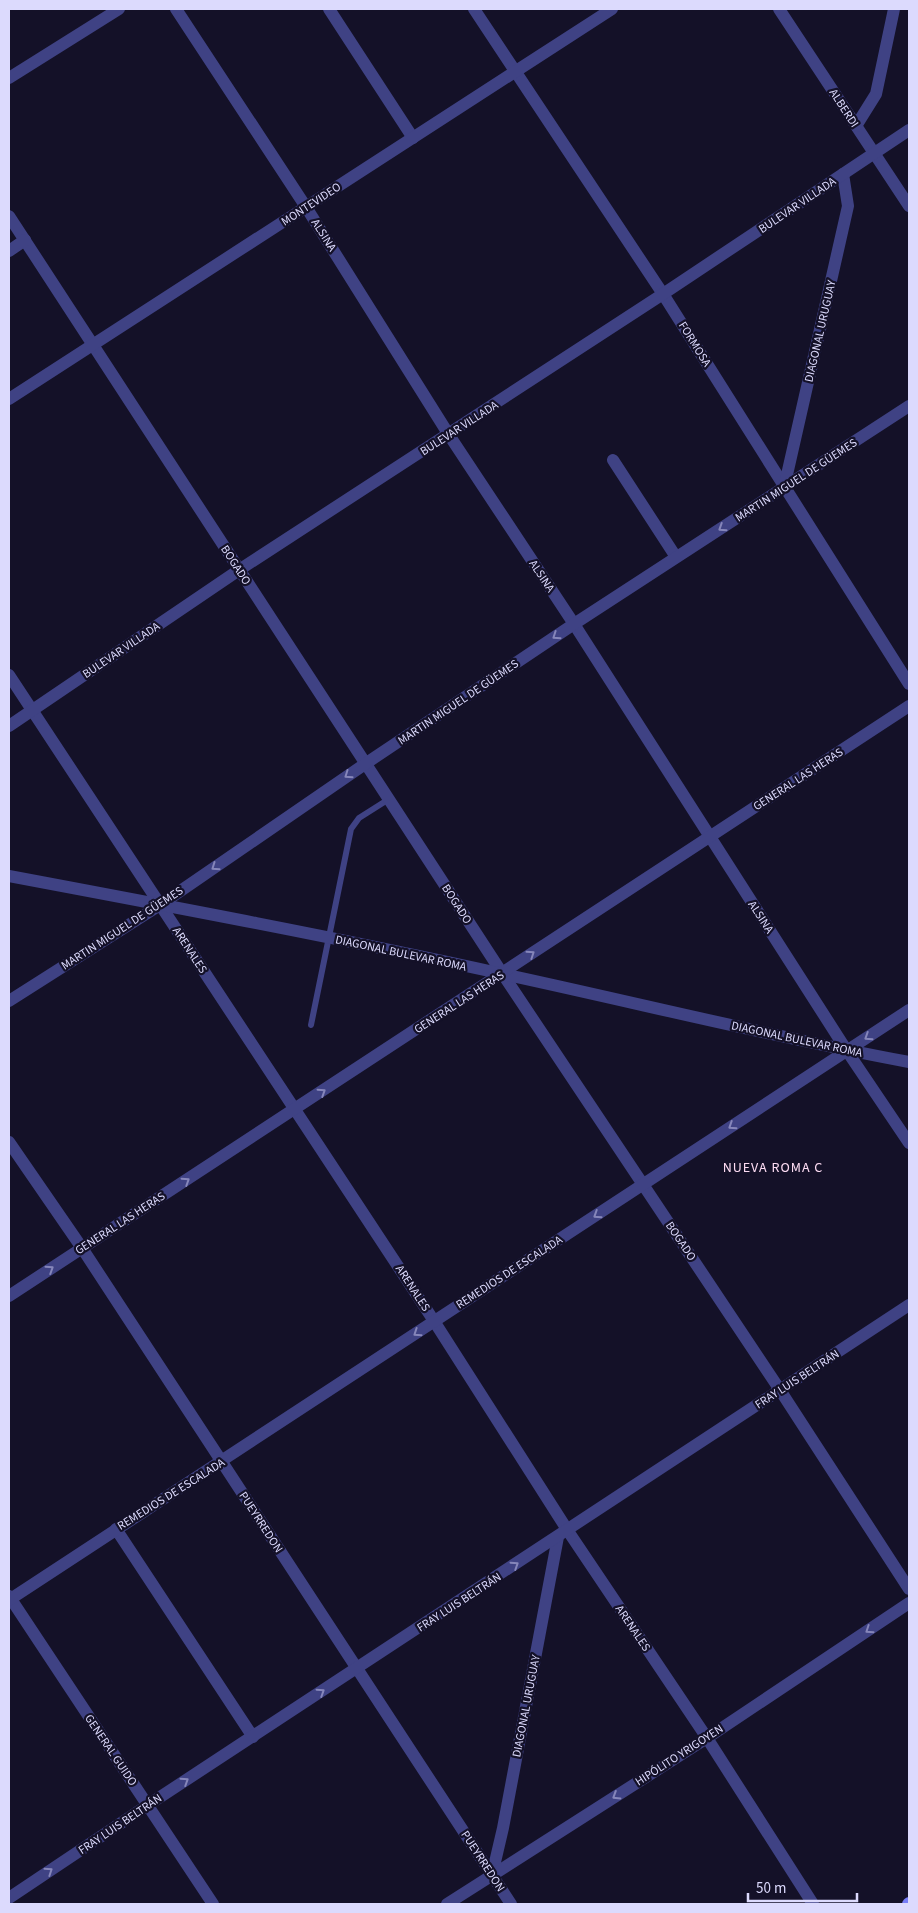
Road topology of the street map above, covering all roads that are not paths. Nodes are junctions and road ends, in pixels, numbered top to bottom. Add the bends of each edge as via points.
1 (119, 9) edge
2 (176, 9) edge
3 (329, 9) edge
4 (474, 9) edge
5 (612, 9) edge
6 (779, 9) edge
7 (894, 9) edge
8 (515, 73) junction
9 (9, 78) edge
10 (856, 126) junction
11 (909, 130) edge
12 (413, 138) junction
13 (873, 154) junction
14 (843, 174) junction
15 (909, 206) edge
16 (306, 207) junction
17 (9, 216) edge
18 (24, 240) junction
19 (9, 251) edge
20 (663, 294) junction
21 (93, 345) junction
22 (9, 399) edge
23 (909, 406) edge
24 (449, 434) junction
25 (613, 460) dead end
26 (784, 488) junction
27 (676, 557) junction
28 (239, 570) junction
29 (574, 624) junction
30 (9, 675) edge
31 (909, 684) edge
32 (909, 706) edge
33 (31, 711) junction
34 (9, 726) edge
35 (365, 764) junction
36 (389, 799) junction
37 (709, 837) junction
38 (9, 876) edge
39 (160, 904) junction
40 (328, 938) junction
41 (502, 973) junction
42 (9, 1001) edge
43 (909, 1010) edge
44 (311, 1025) dead end
45 (847, 1051) junction
46 (909, 1062) edge
47 (295, 1110) junction
48 (909, 1143) edge
49 (10, 1146) edge
50 (644, 1184) junction
51 (82, 1248) junction
52 (9, 1296) edge
53 (909, 1305) edge
54 (434, 1321) junction
55 (780, 1390) junction
56 (222, 1462) junction
57 (116, 1529) junction
58 (563, 1534) junction
59 (909, 1589) edge
60 (9, 1598) edge
61 (909, 1603) edge
62 (357, 1669) junction
63 (253, 1736) junction
64 (707, 1738) junction
65 (148, 1805) junction
66 (492, 1875) junction
67 (9, 1898) edge
68 (213, 1904) edge
69 (447, 1904) edge
70 (511, 1904) edge
71 (813, 1904) edge

1 - 9 street
2 - 16 street, ALSINA
3 - 12 street
4 - 8 street, FORMOSA
5 - 8 street, MONTEVIDEO
6 - 10 street, ALBERDI
7 - 10 street via 876,94
8 - 12 street, MONTEVIDEO
8 - 20 street, FORMOSA
10 - 13 street, ALBERDI
11 - 13 street, BULEVAR VILLADA
12 - 16 street, MONTEVIDEO
13 - 14 street, BULEVAR VILLADA
13 - 15 street, ALBERDI
14 - 20 street, BULEVAR VILLADA
14 - 26 street, DIAGONAL URUGUAY via 848,206
16 - 21 street, MONTEVIDEO
16 - 24 street, ALSINA
17 - 18 street, BOGADO
18 - 19 street
18 - 21 street, BOGADO
20 - 24 street, BULEVAR VILLADA
20 - 26 street, FORMOSA
21 - 22 street, MONTEVIDEO
21 - 28 street, BOGADO
23 - 26 street, MARTIN MIGUEL DE GÜEMES
24 - 28 street, BULEVAR VILLADA
24 - 29 street, ALSINA
25 - 27 street
26 -> 27 street, MARTIN MIGUEL DE GÜEMES
26 - 31 street, FORMOSA
27 - 29 street, MARTIN MIGUEL DE GÜEMES
28 - 33 street, BULEVAR VILLADA
28 - 35 street, BOGADO
29 -> 35 street, MARTIN MIGUEL DE GÜEMES
29 - 37 street, ALSINA
30 - 33 street, ARENALES
32 - 37 street, GENERAL LAS HERAS
33 - 34 street, BULEVAR VILLADA
33 - 39 street, ARENALES
35 - 36 street, BOGADO
35 -> 39 street, MARTIN MIGUEL DE GÜEMES
36 - 40 lane via 359,818 350,829
36 - 41 street, BOGADO
41 -> 37 street, GENERAL LAS HERAS
37 - 45 street, ALSINA
38 - 39 street, DIAGONAL BULEVAR ROMA
39 - 40 street, DIAGONAL BULEVAR ROMA
39 - 42 street, MARTIN MIGUEL DE GÜEMES
39 - 47 street, ARENALES
40 - 41 street, DIAGONAL BULEVAR ROMA
40 - 44 lane
41 - 45 street, DIAGONAL BULEVAR ROMA
47 -> 41 street, GENERAL LAS HERAS
41 - 50 street, BOGADO
43 -> 45 street, REMEDIOS DE ESCALADA
45 - 46 street, DIAGONAL BULEVAR ROMA
45 - 48 street, ALSINA
45 -> 50 street, REMEDIOS DE ESCALADA
51 -> 47 street, GENERAL LAS HERAS
47 - 54 street, ARENALES
49 - 51 street, PUEYRREDON
50 -> 54 street, REMEDIOS DE ESCALADA
50 - 55 street, BOGADO
52 -> 51 street, GENERAL LAS HERAS
51 - 56 street, PUEYRREDON
53 - 55 street, FRAY LUIS BELTRÁN
54 -> 56 street, REMEDIOS DE ESCALADA
54 - 58 street, ARENALES
55 - 58 street, FRAY LUIS BELTRÁN
55 - 59 street, BOGADO
56 - 57 street, REMEDIOS DE ESCALADA
56 - 62 street, PUEYRREDON
57 - 60 street, REMEDIOS DE ESCALADA
57 - 63 street
62 -> 58 street, FRAY LUIS BELTRÁN
58 - 64 street, ARENALES
58 - 66 street, DIAGONAL URUGUAY
60 - 65 street, GENERAL GUIDO
61 -> 64 street, HIPÓLITO YRIGOYEN
63 -> 62 street, FRAY LUIS BELTRÁN
62 - 66 street, PUEYRREDON
65 -> 63 street, FRAY LUIS BELTRÁN
64 -> 66 street, HIPÓLITO YRIGOYEN
64 - 71 street, ARENALES
67 -> 65 street, FRAY LUIS BELTRÁN
65 - 68 street, GENERAL GUIDO
66 - 69 street, HIPÓLITO YRIGOYEN
66 - 70 street, PUEYRREDON

